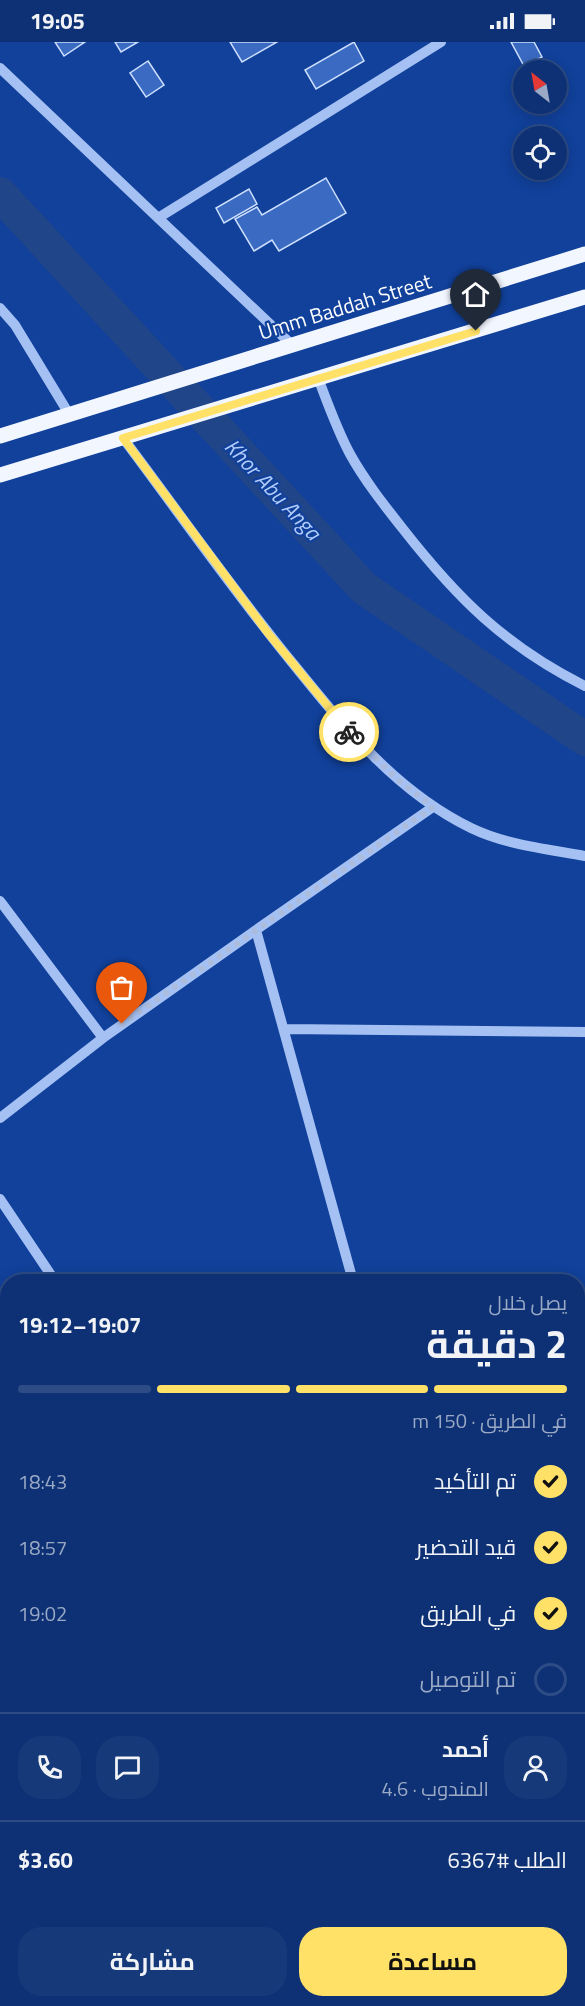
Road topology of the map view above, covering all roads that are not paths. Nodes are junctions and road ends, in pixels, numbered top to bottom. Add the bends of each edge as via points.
1 (441, 42) edge
2 (0, 68) edge
3 (159, 218) junction
4 (585, 254) edge
5 (585, 297) edge
6 (0, 308) edge
7 (292, 345) junction
8 (318, 378) junction
9 (69, 414) junction
10 (0, 436) edge
11 (123, 438) junction
12 (0, 475) edge
13 (585, 686) edge
14 (433, 807) junction
15 (585, 856) edge
16 (0, 901) edge
17 (256, 930) junction
18 (284, 1029) junction
19 (585, 1032) edge
20 (103, 1038) junction
21 (0, 1118) edge
22 (0, 1199) edge
23 (51, 1274) edge
24 (350, 1274) edge

1 - 3 street
2 - 3 street
3 - 7 street
4 - 7 main road, Umm Baddah Street
5 - 8 main road
6 - 9 street
7 - 9 main road, Umm Baddah Street
8 - 11 main road
8 - 13 street via 350,454 422,554 484,620 516,645
9 - 10 main road, Umm Baddah Street
11 - 12 main road
11 - 14 street via 268,633 353,736
14 - 15 street via 472,829 503,839
14 - 17 street
16 - 20 street
17 - 18 street
17 - 20 street
18 - 19 street
18 - 24 street
20 - 21 street
22 - 23 street

